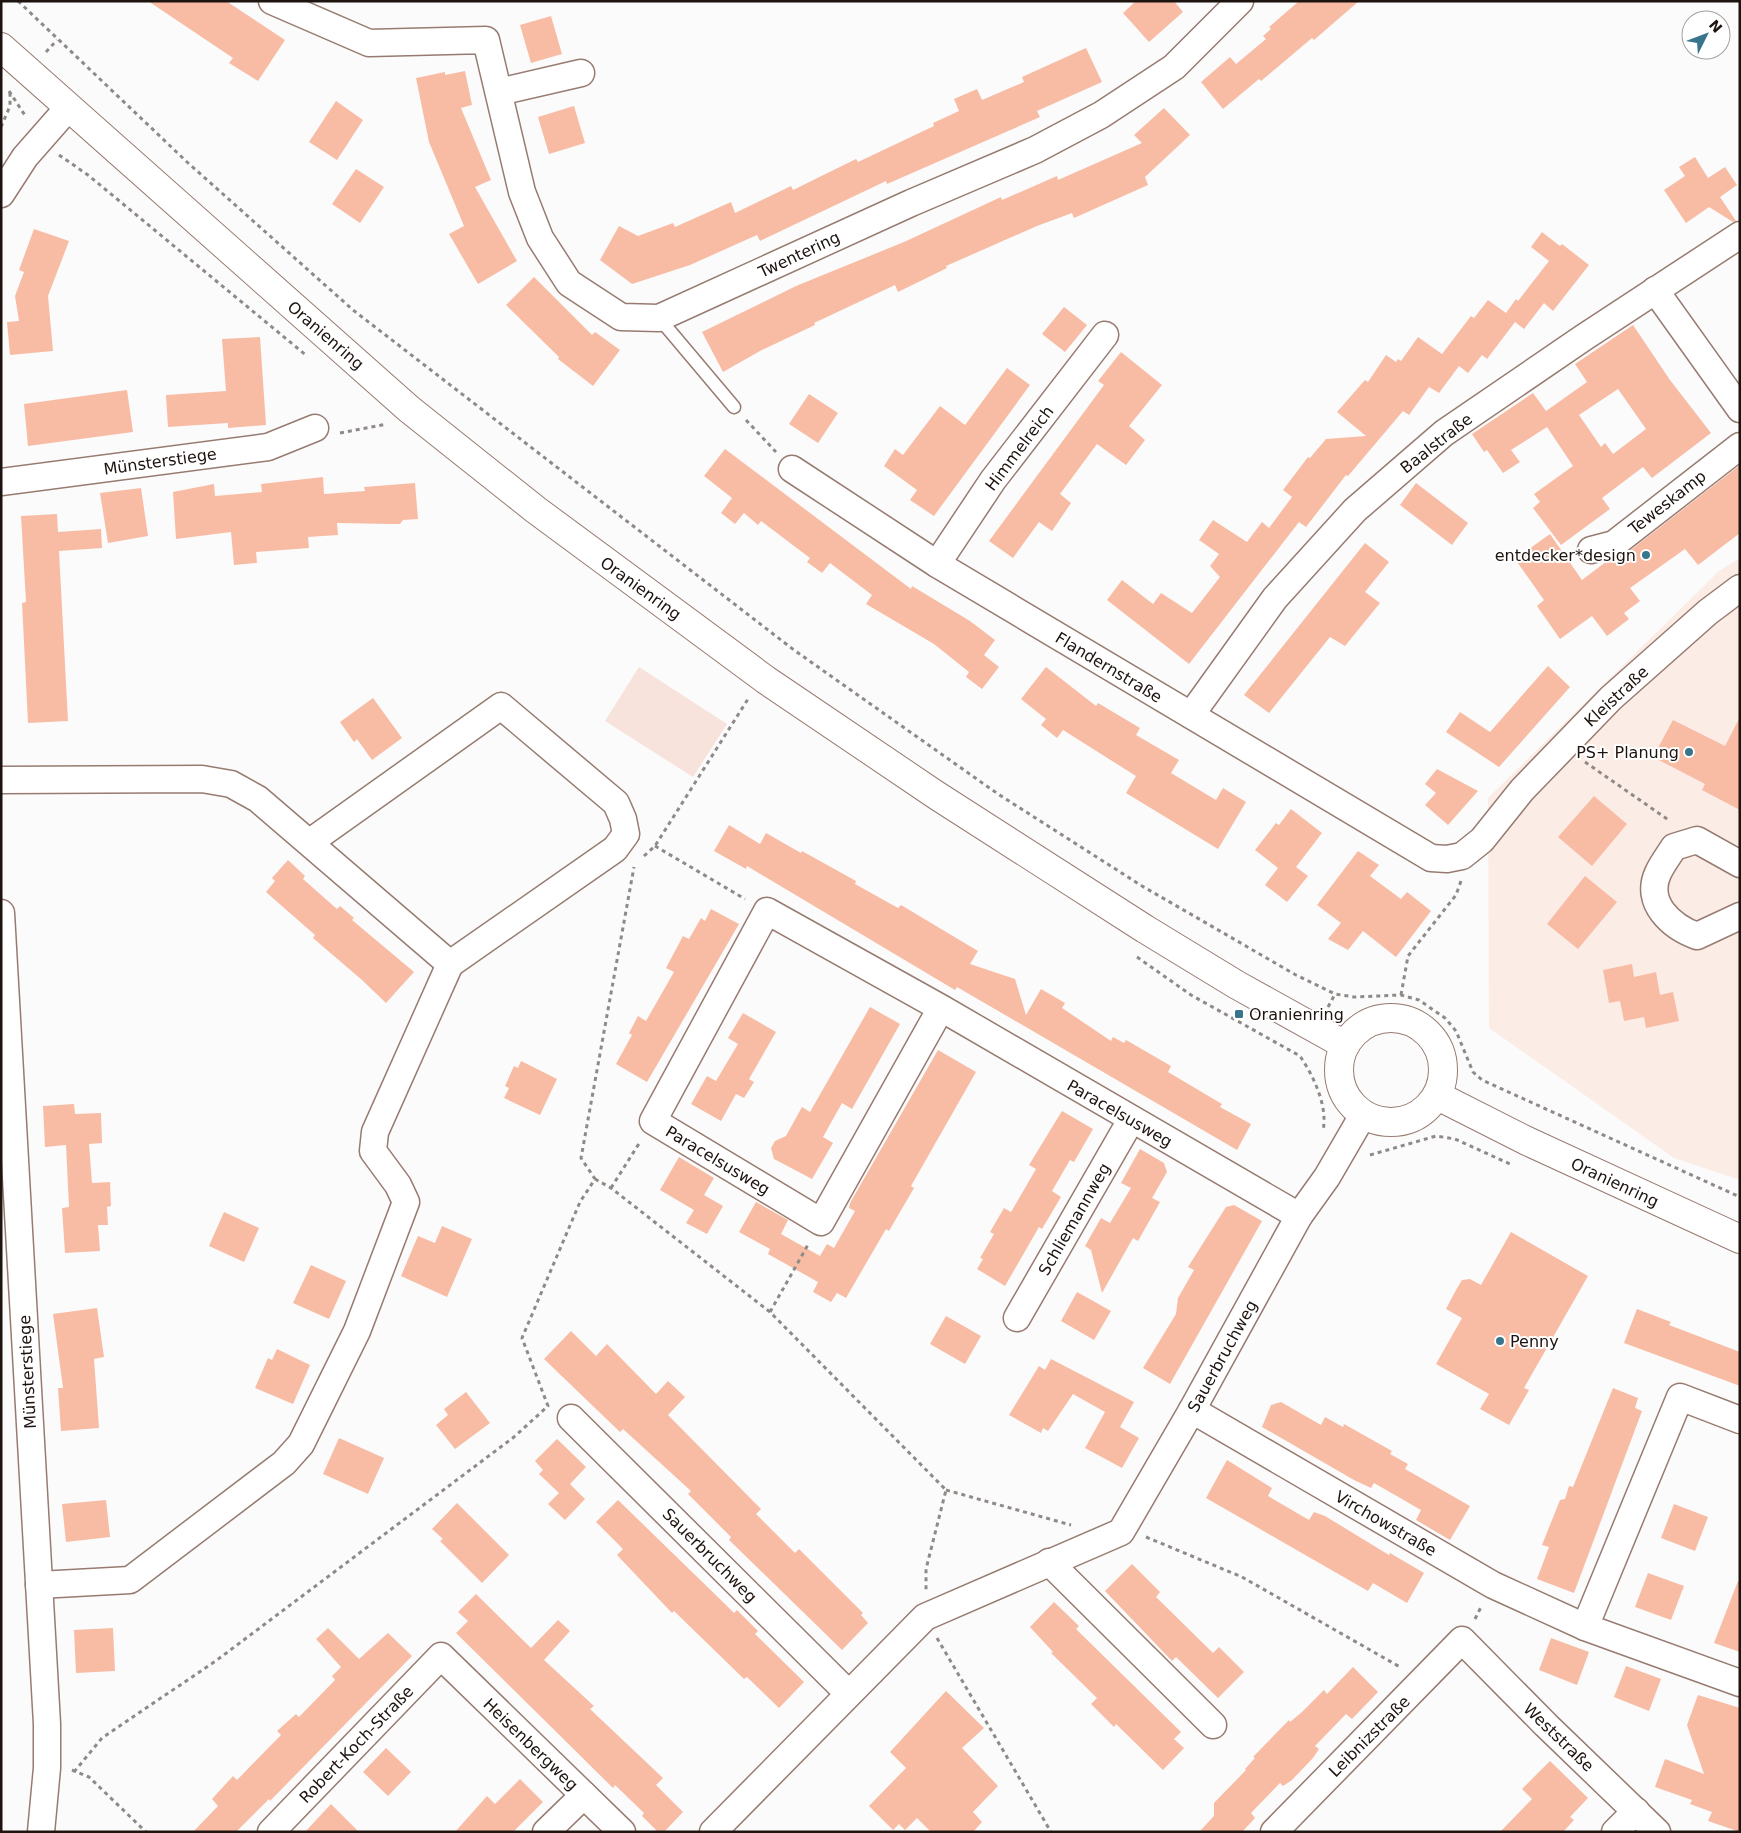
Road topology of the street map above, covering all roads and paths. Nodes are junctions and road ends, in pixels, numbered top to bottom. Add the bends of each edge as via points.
1 (18, 1) edge
2 (272, 1) edge
3 (1240, 1) edge
4 (1, 46) edge
5 (581, 73) dead end
6 (10, 92) dead end
7 (499, 92) junction
8 (68, 108) junction
9 (1, 127) edge
10 (1, 194) edge
11 (1740, 235) edge
12 (1655, 290) junction
13 (659, 318) junction
14 (1105, 335) dead end
15 (734, 407) joint
16 (1740, 409) edge
17 (390, 423) dead end
18 (315, 428) joint
19 (1740, 446) edge
20 (792, 469) joint
21 (1, 482) edge
22 (1591, 550) dead end
23 (937, 564) junction
24 (1740, 588) edge
25 (750, 696) dead end
26 (1192, 715) junction
27 (1563, 747) junction
28 (1, 780) edge
29 (1697, 840) junction
30 (310, 842) junction
31 (655, 846) junction
32 (1462, 856) junction
33 (641, 858) dead end
34 (635, 863) dead end
35 (1740, 864) edge
36 (767, 911) junction
37 (1, 913) edge
38 (1740, 916) edge
39 (450, 964) junction
40 (1401, 995) junction
41 (941, 1008) junction
42 (1345, 1045) junction
43 (1300, 1056) dead end
44 (1438, 1096) junction
45 (1363, 1115) junction
46 (1131, 1120) junction
47 (653, 1121) junction
48 (1321, 1135) dead end
49 (1365, 1157) dead end
50 (1516, 1167) dead end
51 (595, 1179) junction
52 (611, 1188) junction
53 (1740, 1198) edge
54 (1299, 1216) junction
55 (821, 1222) junction
56 (1740, 1239) edge
57 (770, 1312) junction
58 (1017, 1318) dead end
59 (1192, 1410) junction
60 (571, 1418) dead end
61 (1740, 1420) edge
62 (946, 1490) junction
63 (1078, 1526) dead end
64 (1121, 1532) junction
65 (1049, 1562) junction
66 (39, 1585) junction
67 (1493, 1585) junction
68 (925, 1618) junction
69 (1585, 1627) junction
70 (1462, 1640) junction
71 (441, 1656) joint
72 (1740, 1683) edge
73 (1420, 1685) junction
74 (848, 1693) junction
75 (1213, 1725) dead end
76 (584, 1794) junction
77 (1636, 1811) junction
78 (41, 1832) edge
79 (146, 1832) edge
80 (271, 1832) edge
81 (546, 1832) edge
82 (622, 1832) edge
83 (713, 1832) edge
84 (1051, 1832) edge
85 (1274, 1832) edge
86 (1615, 1832) edge
87 (1657, 1832) edge

1 - 40 path via 187,162 353,310 848,689 998,794 1142,886 1296,975 1335,994 1354,997
2 - 7 street, Twentering via 369,43 486,40
3 - 13 street, Twentering via 1174,67 1101,115 1035,150
4 - 8 street, Oranienring
5 - 7 street
6 - 9 path via 10,106
7 - 13 street, Twentering via 522,192 540,238 569,283 621,318
8 - 10 street via 25,156
8 - 42 street, Oranienring via 409,409 536,510 766,680 1040,863 1237,984
11 - 12 street, Baalstraße
12 - 16 street
12 - 26 street, Baalstraße via 1444,433 1355,510 1275,598
13 - 15 lane
14 - 23 street, Himmelreich via 993,480
15 - 20 path
17 - 18 path via 337,434
18 - 21 street, Münsterstiege via 268,447
19 - 22 street, Teweskamp via 1614,544
20 - 23 street, Flandernstraße
23 - 26 street, Flandernstraße
24 - 27 street, Kleistraße via 1708,612 1611,698
25 - 31 path
26 - 32 street, Flandernstraße via 1431,858
27 - 29 path
27 - 32 street, Kleistraße via 1522,790 1482,840
28 - 30 street via 202,779 231,784 258,799
29 - 35 street
29 - 38 street via 1674,847 1657,874 1657,906 1668,920 1684,932 1697,936
30 - 39 street
30 - 39 street via 501,706 616,803 624,819 626,834 615,849
31 - 33 path
31 - 36 path
32 - 40 path via 1462,877 1456,895 1408,956
34 - 51 path via 581,1158
36 - 41 street, Paracelsusweg
36 - 47 street, Paracelsusweg
37 - 66 street, Münsterstiege
39 - 66 street via 375,1132 373,1151 398,1184 406,1202 358,1331 301,1444 284,1463 130,1580
40 - 53 path via 1419,1000 1445,1018 1456,1031 1473,1072 1482,1080
41 - 46 street, Paracelsusweg
41 - 55 street
42 - 44 street via 1357,1030 1374,1020 1393,1018 1411,1021 1427,1031 1438,1045 1444,1063
42 - 45 street via 1339,1064 1340,1085 1350,1103
43 - 48 path via 1319,1094 1325,1120
44 - 45 street via 1423,1113 1404,1122 1384,1122
44 - 56 street, Oranienring
45 - 54 street, Sauerbruchweg via 1327,1177
46 - 54 street, Paracelsusweg
46 - 58 street, Schliemannweg
47 - 52 path
47 - 55 street, Paracelsusweg
49 - 50 path via 1436,1136 1455,1139
51 - 52 path
51 - 79 path via 580,1202 522,1338 548,1406 514,1437 217,1660 102,1738 74,1770 89,1777
52 - 57 path
54 - 59 street, Sauerbruchweg
55 - 57 path
57 - 62 path
59 - 64 street, Sauerbruchweg
59 - 67 street, Virchowstraße
60 - 74 street, Sauerbruchweg
61 - 69 street via 1680,1397
62 - 63 path
62 - 68 path via 926,1570
64 - 65 street
64 - 73 path via 1153,1539 1242,1577 1408,1672
65 - 68 street
65 - 75 street
66 - 78 street, Münsterstiege via 47,1724
67 - 69 street, Virchowstraße
67 - 70 path
68 - 74 street
68 - 84 path
69 - 72 street, Virchowstraße
70 - 73 street, Leibnizstraße
70 - 77 street, Weststraße
71 - 76 street, Heisenbergweg
71 - 80 street, Robert-Koch-Straße
73 - 85 street, Leibnizstraße
74 - 83 street
76 - 81 street
76 - 82 street, Heisenbergweg
77 - 86 street
77 - 87 street, Weststraße

